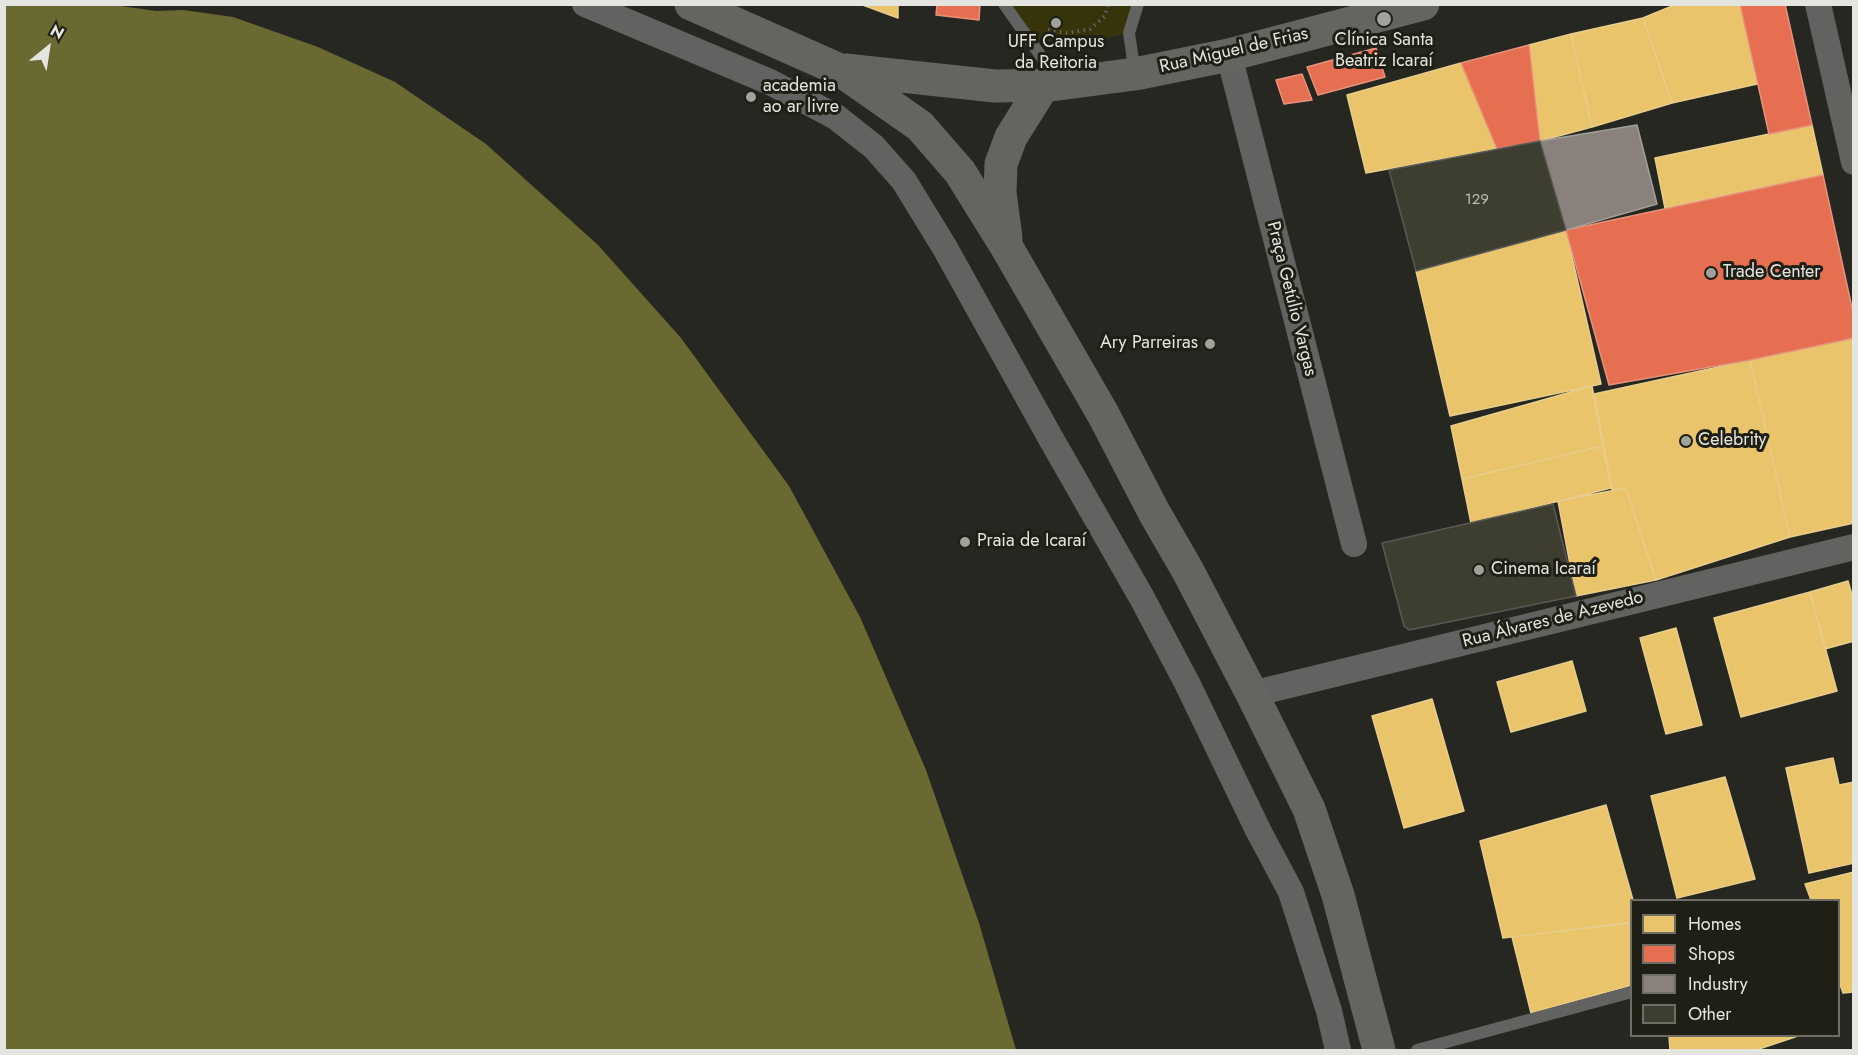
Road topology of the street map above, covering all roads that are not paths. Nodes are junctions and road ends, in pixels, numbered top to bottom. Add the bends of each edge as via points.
1 (585, 4) edge
2 (692, 4) edge
3 (1004, 4) edge
4 (1138, 4) edge
5 (1423, 4) edge
6 (1818, 4) edge
7 (1229, 55) junction
8 (840, 70) junction
9 (1135, 74) junction
10 (1047, 85) junction
11 (1854, 162) edge
12 (1006, 246) junction
13 (1354, 544) dead end
14 (1854, 547) edge
15 (1252, 694) junction
16 (1630, 993) edge
17 (1338, 1050) edge
18 (1379, 1050) edge
19 (1417, 1050) edge

1 - 17 street via 770,82 836,117 874,147 904,180 1187,683 1291,892
2 - 8 main road
3 - 10 lane via 1043,59
4 - 9 lane via 1129,33
5 - 7 main road, Rua Miguel de Frias
6 - 11 street
7 - 9 main road, Rua Miguel de Frias
7 - 13 street, Praça Getúlio Vargas
8 - 10 main road, Rua Miguel de Frias via 995,86
8 - 12 main road via 920,126 942,149
9 - 10 main road, Rua Miguel de Frias
10 - 12 main road via 1011,137 1001,164
12 - 15 main road via 1103,414
14 - 15 street, Rua Álvares de Azevedo
15 - 18 main road via 1309,809 1338,895
16 - 19 lane

